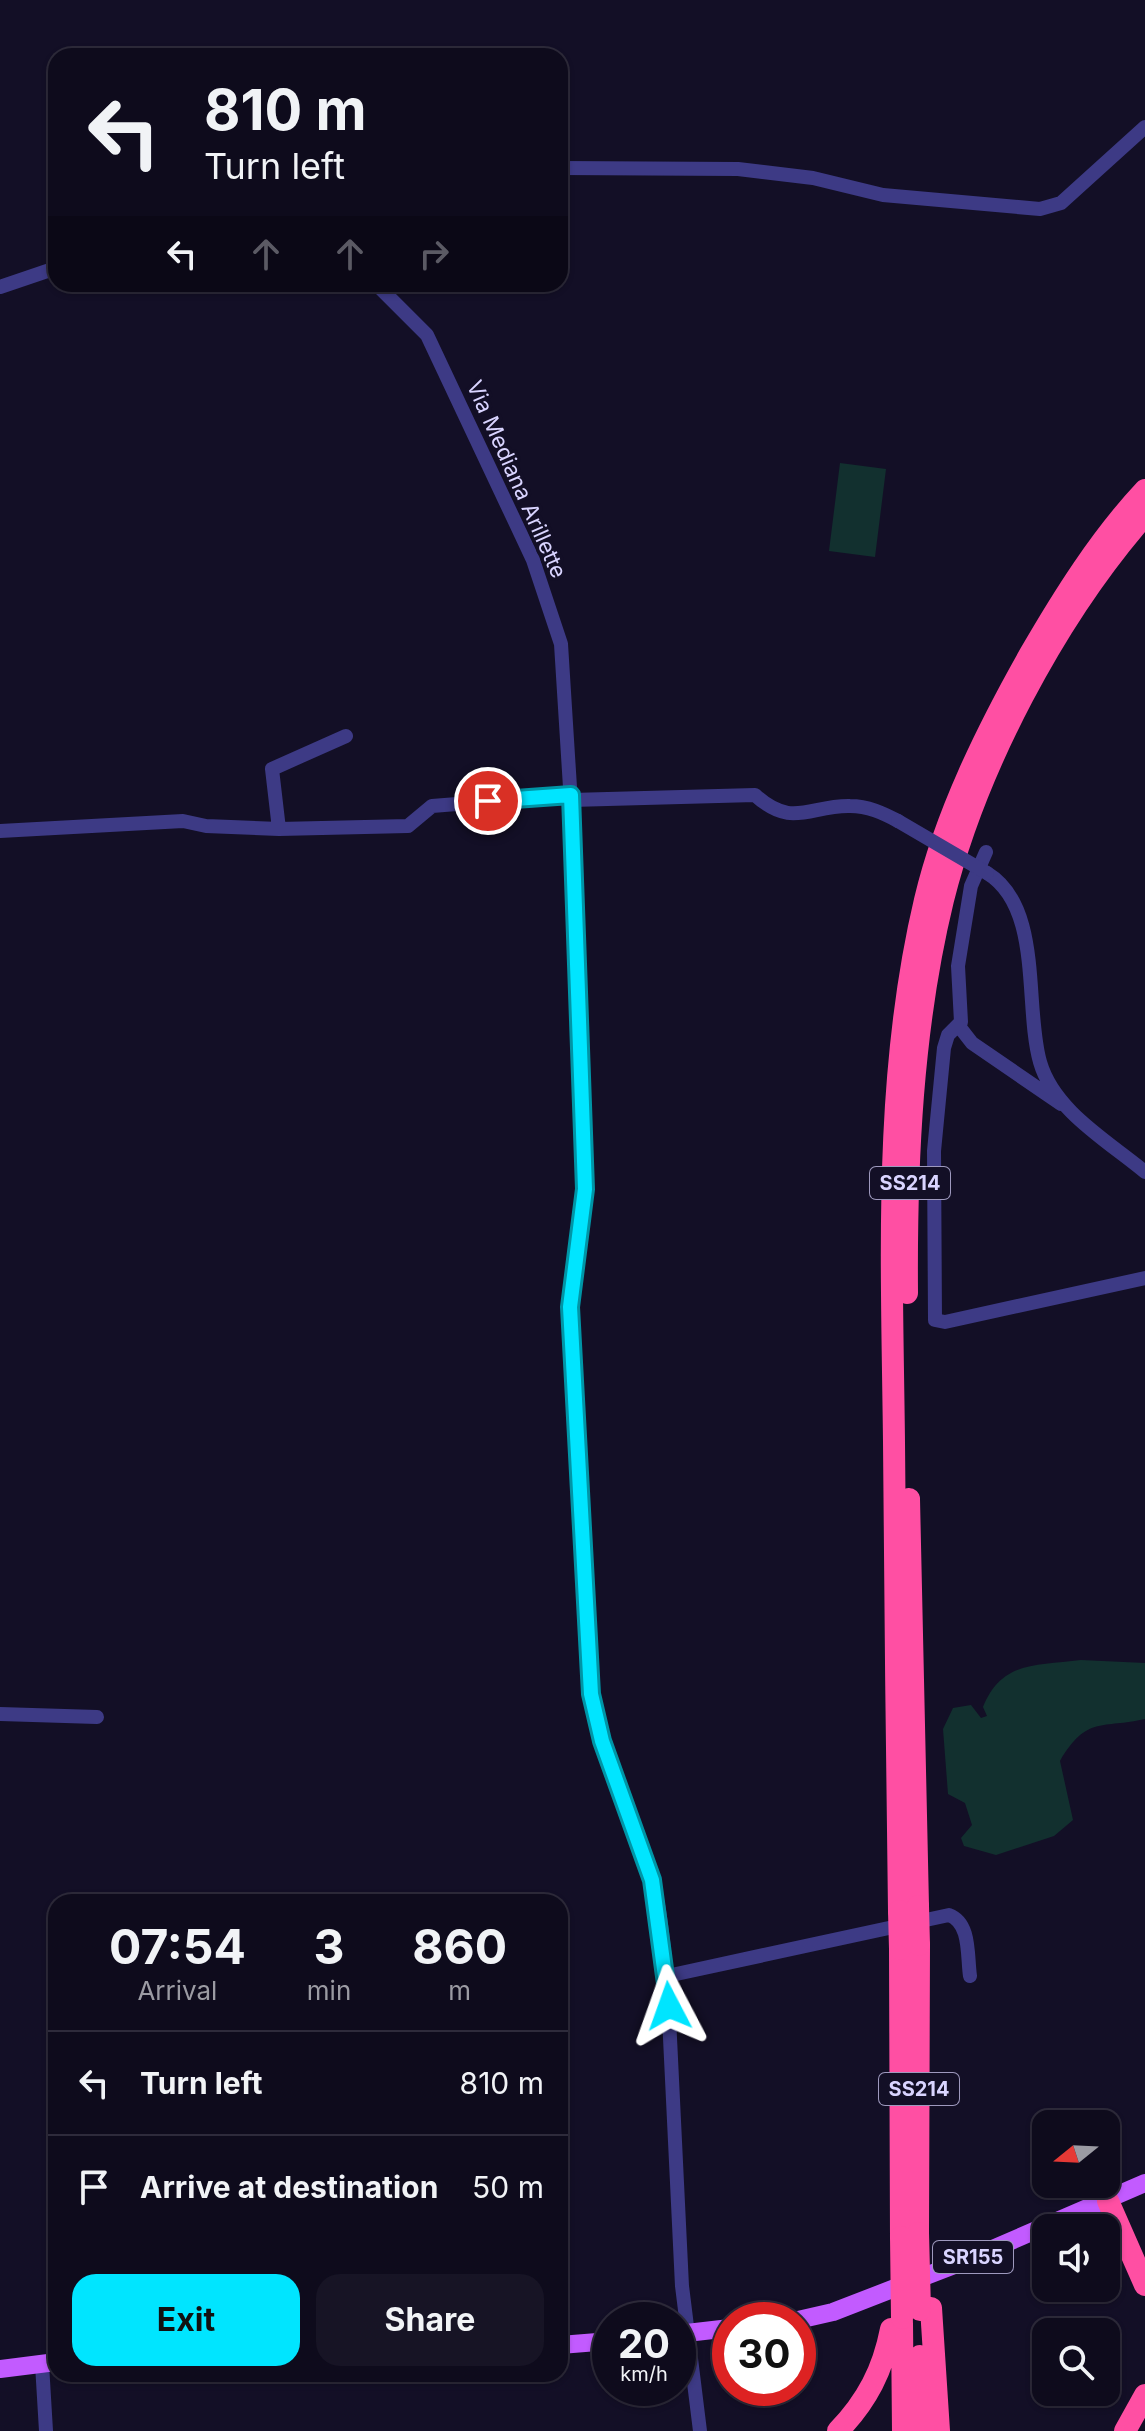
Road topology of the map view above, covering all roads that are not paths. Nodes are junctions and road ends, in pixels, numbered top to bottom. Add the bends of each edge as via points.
1 (1145, 127) edge
2 (568, 168) edge
3 (48, 270) edge
4 (3, 282) edge
5 (384, 292) edge
6 (1145, 490) edge
7 (1145, 515) edge
8 (346, 736) dead end
9 (571, 797) junction
10 (279, 829) junction
11 (0, 831) edge
12 (986, 852) dead end
13 (958, 1025) junction
14 (1061, 1104) junction
15 (1145, 1172) edge
16 (1145, 1278) edge
17 (0, 1714) edge
18 (97, 1717) dead end
19 (909, 1908) junction
20 (667, 1976) junction
21 (970, 1976) dead end
22 (1145, 2183) edge
23 (1108, 2201) junction
24 (910, 2265) junction
25 (1145, 2285) edge
26 (682, 2302) edge
27 (816, 2316) edge
28 (911, 2316) junction
29 (592, 2342) edge
30 (568, 2344) edge
31 (48, 2363) edge
32 (0, 2369) edge
33 (48, 2382) edge
34 (1145, 2395) edge
35 (696, 2406) edge
36 (1126, 2426) edge
37 (46, 2431) edge
38 (700, 2431) edge
39 (838, 2431) edge
40 (903, 2431) edge
41 (921, 2431) edge
42 (939, 2431) edge

1 - 2 street via 1061,203 1040,209 883,195 813,178 738,169
3 - 4 street
5 - 9 street, Via Mediana Arillette via 427,335 533,560 561,644
6 - 19 highway, SS214 via 1050,620 1004,701 944,843 926,898 911,974 899,1062 892,1253
7 - 19 highway, SS214 via 1057,638 998,748 944,898 928,975 916,1059 907,1251
8 - 10 street via 272,769
9 - 10 street via 432,806 408,826
9 - 14 street, bridge via 755,795 780,812 798,815 849,806 878,810 1002,882 1021,915 1040,1063
9 - 20 street, Via Mediana Arillette via 585,1189 570,1307 591,1694 602,1741 652,1880
10 - 11 street via 183,821
12 - 13 street via 971,886 958,966
13 - 14 street via 972,1043
13 - 16 street via 944,1048 934,1151 935,1320
14 - 15 street
17 - 18 street
19 - 24 highway, SS214, bridge
20 - 21 street via 949,1915 964,1927
20 - 26 street, Via Mediana Arillette
22 - 23 main road, SR155
23 - 25 highway
23 - 27 main road, SR155
24 - 28 highway, SS214, bridge
24 - 28 highway via 894,2283
28 - 39 highway via 886,2352 869,2393
28 - 40 highway, SS214
28 - 41 highway, SS214
28 - 42 highway
29 - 30 main road
31 - 32 main road
33 - 37 street
34 - 36 highway
35 - 38 street, Via Mediana Arillette

